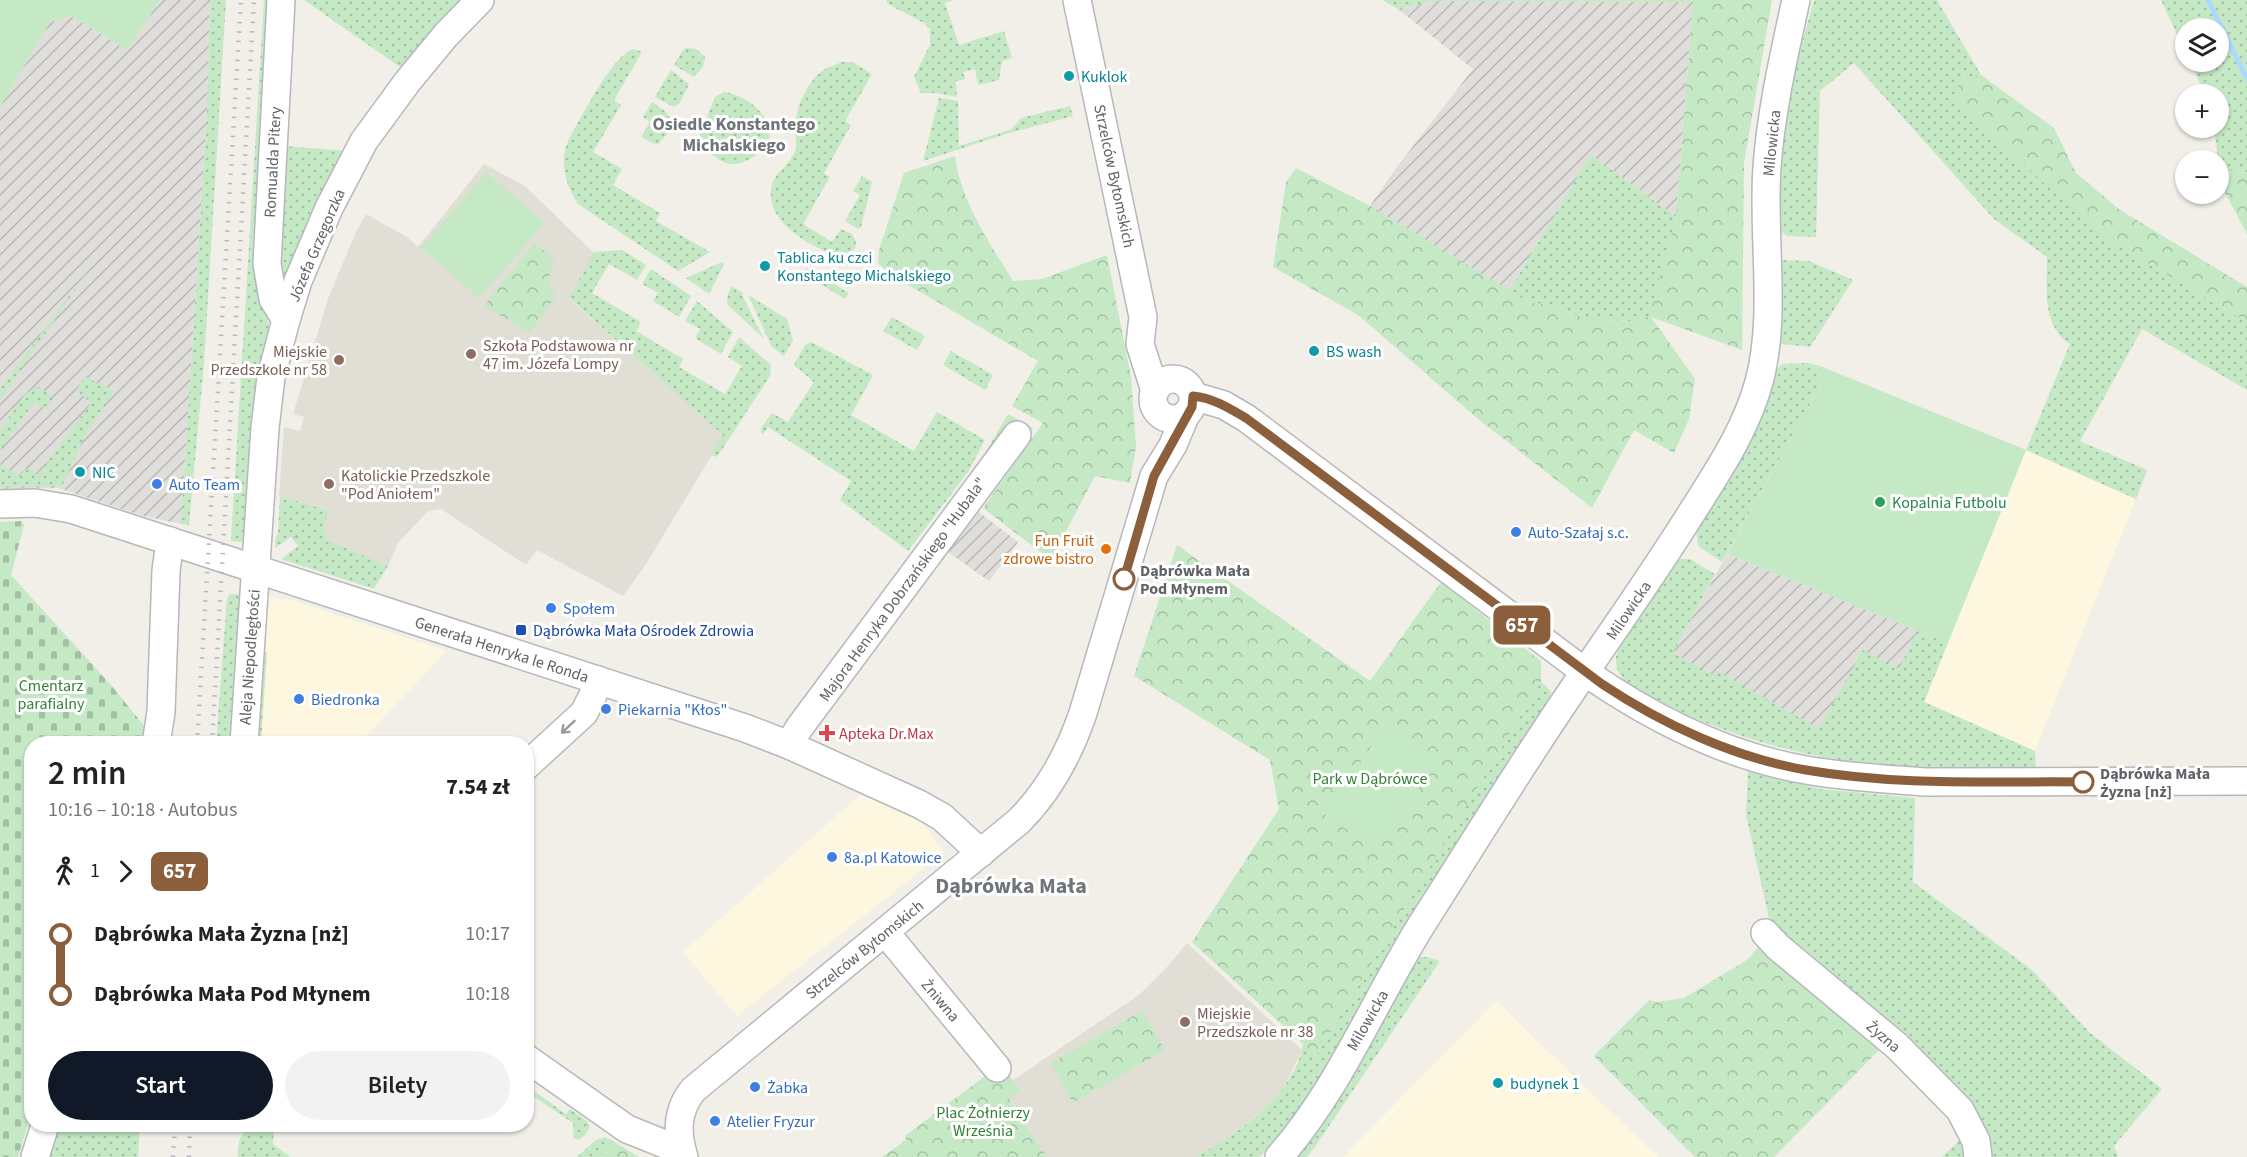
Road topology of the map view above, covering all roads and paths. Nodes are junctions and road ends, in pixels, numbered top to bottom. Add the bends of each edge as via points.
1 (281, 0) edge
2 (480, 0) edge
3 (1077, 0) edge
4 (1796, 0) edge
5 (1143, 317) junction
6 (286, 320) junction
7 (1187, 397) junction
8 (1155, 399) junction
9 (1017, 435) dead end
10 (1154, 476) junction
11 (0, 504) edge
12 (170, 541) junction
13 (255, 570) junction
14 (1585, 672) junction
15 (598, 680) junction
16 (158, 736) edge
17 (245, 736) edge
18 (789, 745) junction
19 (534, 759) edge
20 (2247, 781) edge
21 (981, 854) junction
22 (885, 932) junction
23 (1765, 933) dead end
24 (534, 1064) edge
25 (997, 1068) dead end
26 (43, 1132) edge
27 (683, 1154) edge
28 (35, 1157) edge
29 (1279, 1157) edge
30 (1978, 1157) edge

1 - 6 street, Romualda Pitery via 267,264 273,299
2 - 6 street, Józefa Grzegorzka via 408,81 364,141 311,248
3 - 5 street, Strzelców Bytomskich
4 - 14 street, Milowicka via 1767,167 1767,325 1763,364 1753,400 1732,448
5 - 7 street, Strzelców Bytomskich
5 - 8 street, Strzelców Bytomskich via 1140,344
6 - 13 street, Józefa Grzegorzka via 271,377
7 - 8 street via 1168,380 1160,384
7 - 8 street via 1178,418 1169,419 1161,415
7 - 10 street via 1173,445
7 - 14 street via 1224,405 1246,418
8 - 10 street, Strzelców Bytomskich
9 - 18 street, Majora Henryka Dobrzańskiego "Hubala"
10 - 21 street, Strzelców Bytomskich via 1077,732 1052,782 1036,804
11 - 12 street, Generała Henryka le Ronda via 59,506
12 - 13 street, Generała Henryka le Ronda
12 - 16 street
13 - 15 street, Generała Henryka le Ronda
13 - 17 street, Aleja Niepodległości
14 - 20 street via 1629,702 1693,734 1738,752 1804,770 1925,782
14 - 29 street, Milowicka via 1420,928 1307,1123
15 - 18 street, Generała Henryka le Ronda
15 -> 19 street via 584,713
18 - 21 street, Generała Henryka le Ronda via 942,817
21 - 22 street, Strzelców Bytomskich
22 - 25 street, Żniwna
22 - 27 street, Strzelców Bytomskich via 693,1090 679,1116
23 - 30 street, Żyzna via 1897,1046 1960,1110 1976,1141
24 - 27 street via 627,1129
26 - 28 street

